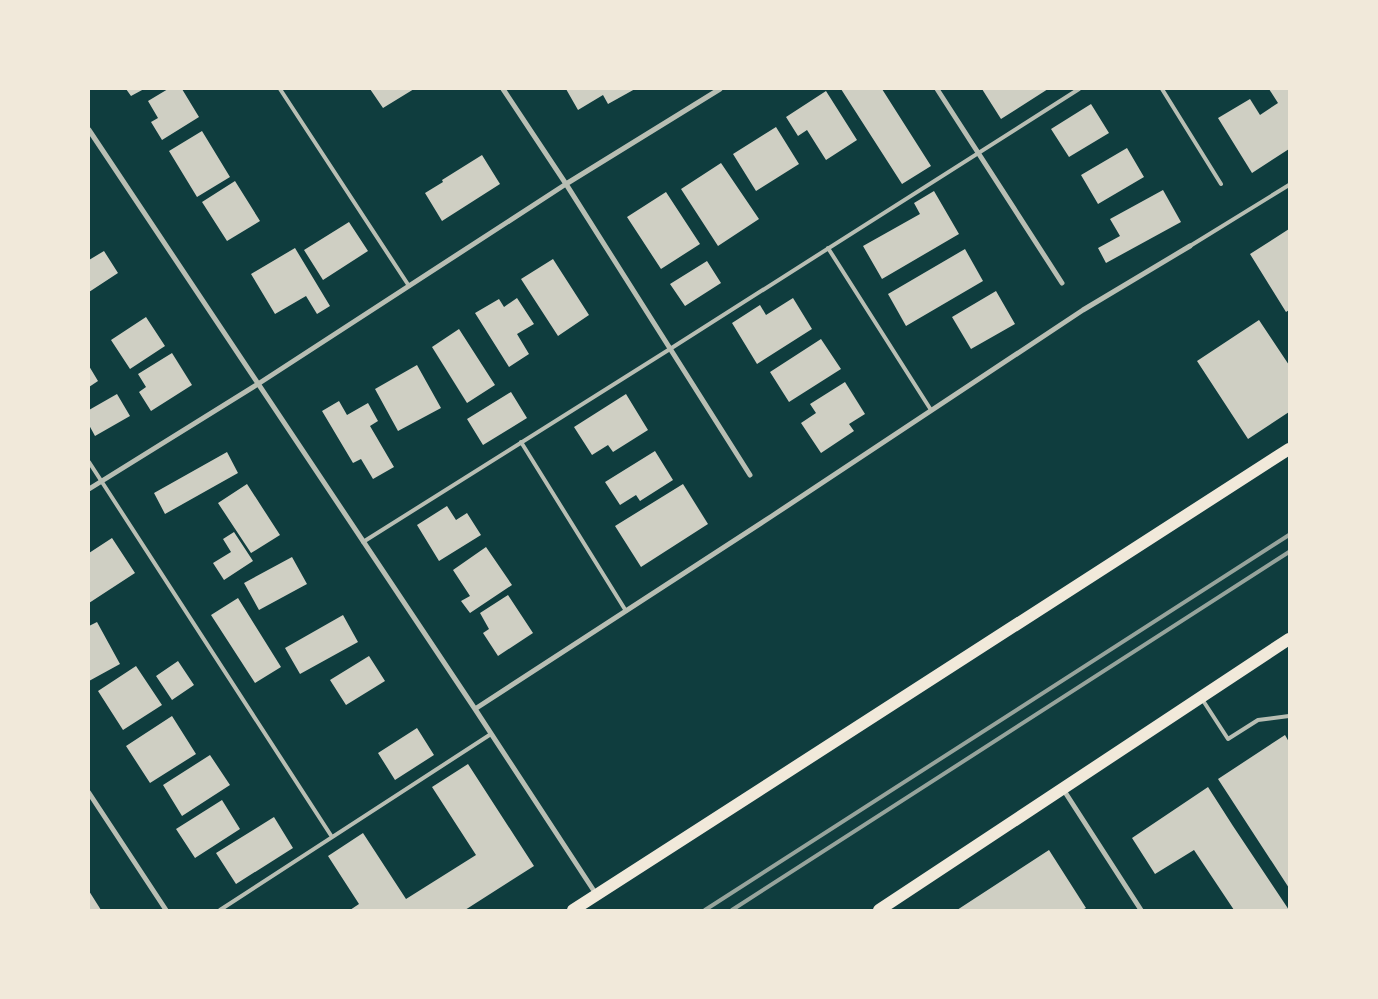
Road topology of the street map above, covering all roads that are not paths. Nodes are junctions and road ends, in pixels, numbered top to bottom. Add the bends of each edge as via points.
1 (280, 89) edge
2 (504, 89) edge
3 (720, 89) edge
4 (938, 89) edge
5 (1079, 89) edge
6 (1162, 89) edge
7 (89, 130) edge
8 (979, 153) junction
9 (566, 184) junction
10 (1222, 184) dead end
11 (1289, 185) edge
12 (1190, 246) joint
13 (828, 248) junction
14 (1062, 282) dead end
15 (409, 286) junction
16 (670, 349) junction
17 (258, 384) junction
18 (932, 410) junction
19 (521, 442) junction
20 (1289, 450) edge
21 (89, 462) edge
22 (750, 475) dead end
23 (102, 482) junction
24 (89, 490) edge
25 (363, 542) junction
26 (626, 611) junction
27 (1289, 639) edge
28 (1201, 698) junction
29 (475, 709) junction
30 (1289, 716) edge
31 (491, 734) junction
32 (1063, 789) junction
33 (89, 793) edge
34 (332, 837) junction
35 (596, 895) junction
36 (166, 910) edge
37 (220, 910) edge
38 (573, 910) edge
39 (879, 910) edge
40 (1141, 910) edge

1 - 15 lane
2 - 9 street
3 - 9 street
4 - 8 street
5 - 8 lane
6 - 10 lane
7 - 17 street
8 - 13 lane
8 - 14 street
9 - 15 street
9 - 16 street
11 - 12 lane
12 - 18 street via 1083,310
13 - 16 lane
13 - 18 lane
15 - 17 street
16 - 19 lane
16 - 22 street
17 - 23 street
17 - 25 street
18 - 26 street
19 - 25 lane
19 - 26 lane
20 - 35 main road
21 - 23 lane
23 - 24 street
23 - 34 lane
25 - 29 street
26 - 29 street
27 - 28 main road
28 - 30 lane via 1228,739 1258,720
28 - 32 main road
29 - 31 street
31 - 34 lane
31 - 35 street
32 - 39 main road
32 - 40 street
33 - 36 street
34 - 37 lane
35 - 38 main road

